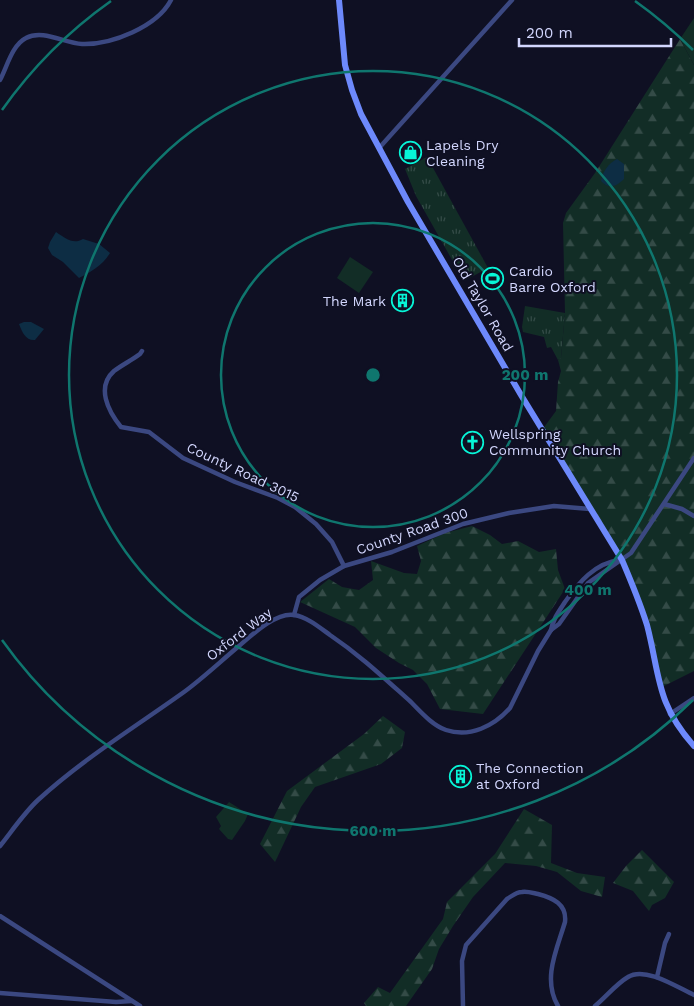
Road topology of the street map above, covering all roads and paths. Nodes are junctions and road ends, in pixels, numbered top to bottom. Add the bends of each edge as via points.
1 (171, 0) edge
2 (339, 0) edge
3 (512, 0) edge
4 (0, 80) edge
5 (380, 147) junction
6 (142, 351) dead end
7 (694, 458) edge
8 (664, 504) junction
9 (590, 509) junction
10 (694, 516) edge
11 (622, 560) junction
12 (344, 566) junction
13 (294, 615) junction
14 (694, 698) edge
15 (670, 714) junction
16 (694, 746) edge
17 (0, 846) edge
18 (0, 916) edge
19 (669, 934) dead end
20 (657, 977) junction
21 (0, 993) edge
22 (694, 995) edge
23 (132, 1001) junction
24 (140, 1006) edge
25 (463, 1006) edge
26 (558, 1006) edge
27 (595, 1006) edge

1 - 4 street via 155,20 103,41 82,44 39,35 26,38 16,48
2 - 5 street, Old Taylor Road via 345,65 361,114
3 - 5 street
5 - 9 street, Old Taylor Road via 408,202
6 - 12 street, County Road 3015 via 114,371 105,383 106,401 121,427 149,432 184,458 295,507 332,542
7 - 8 street, Oxford Way
8 - 10 street
8 - 11 street, Oxford Way via 631,553
9 - 11 street, Old Taylor Road
9 - 12 street, County Road 300 via 554,506 473,521 392,552
11 - 13 street, Oxford Way via 588,583 559,624 551,630 503,716 487,727 464,733 438,727 365,660 314,623
11 - 15 street, Old Taylor Road via 646,625 658,680
12 - 13 street, County Road 300 via 299,597
13 - 17 street, Oxford Way via 274,619 186,690 74,769 37,801
14 - 15 street
15 - 16 street, Old Taylor Road
18 - 23 street
19 - 20 street
20 - 22 street
20 - 27 street via 645,973 627,977
21 - 23 street
23 - 24 street
25 - 26 street via 462,961 466,945 507,899 523,891 553,898 564,912 565,922 550,980

